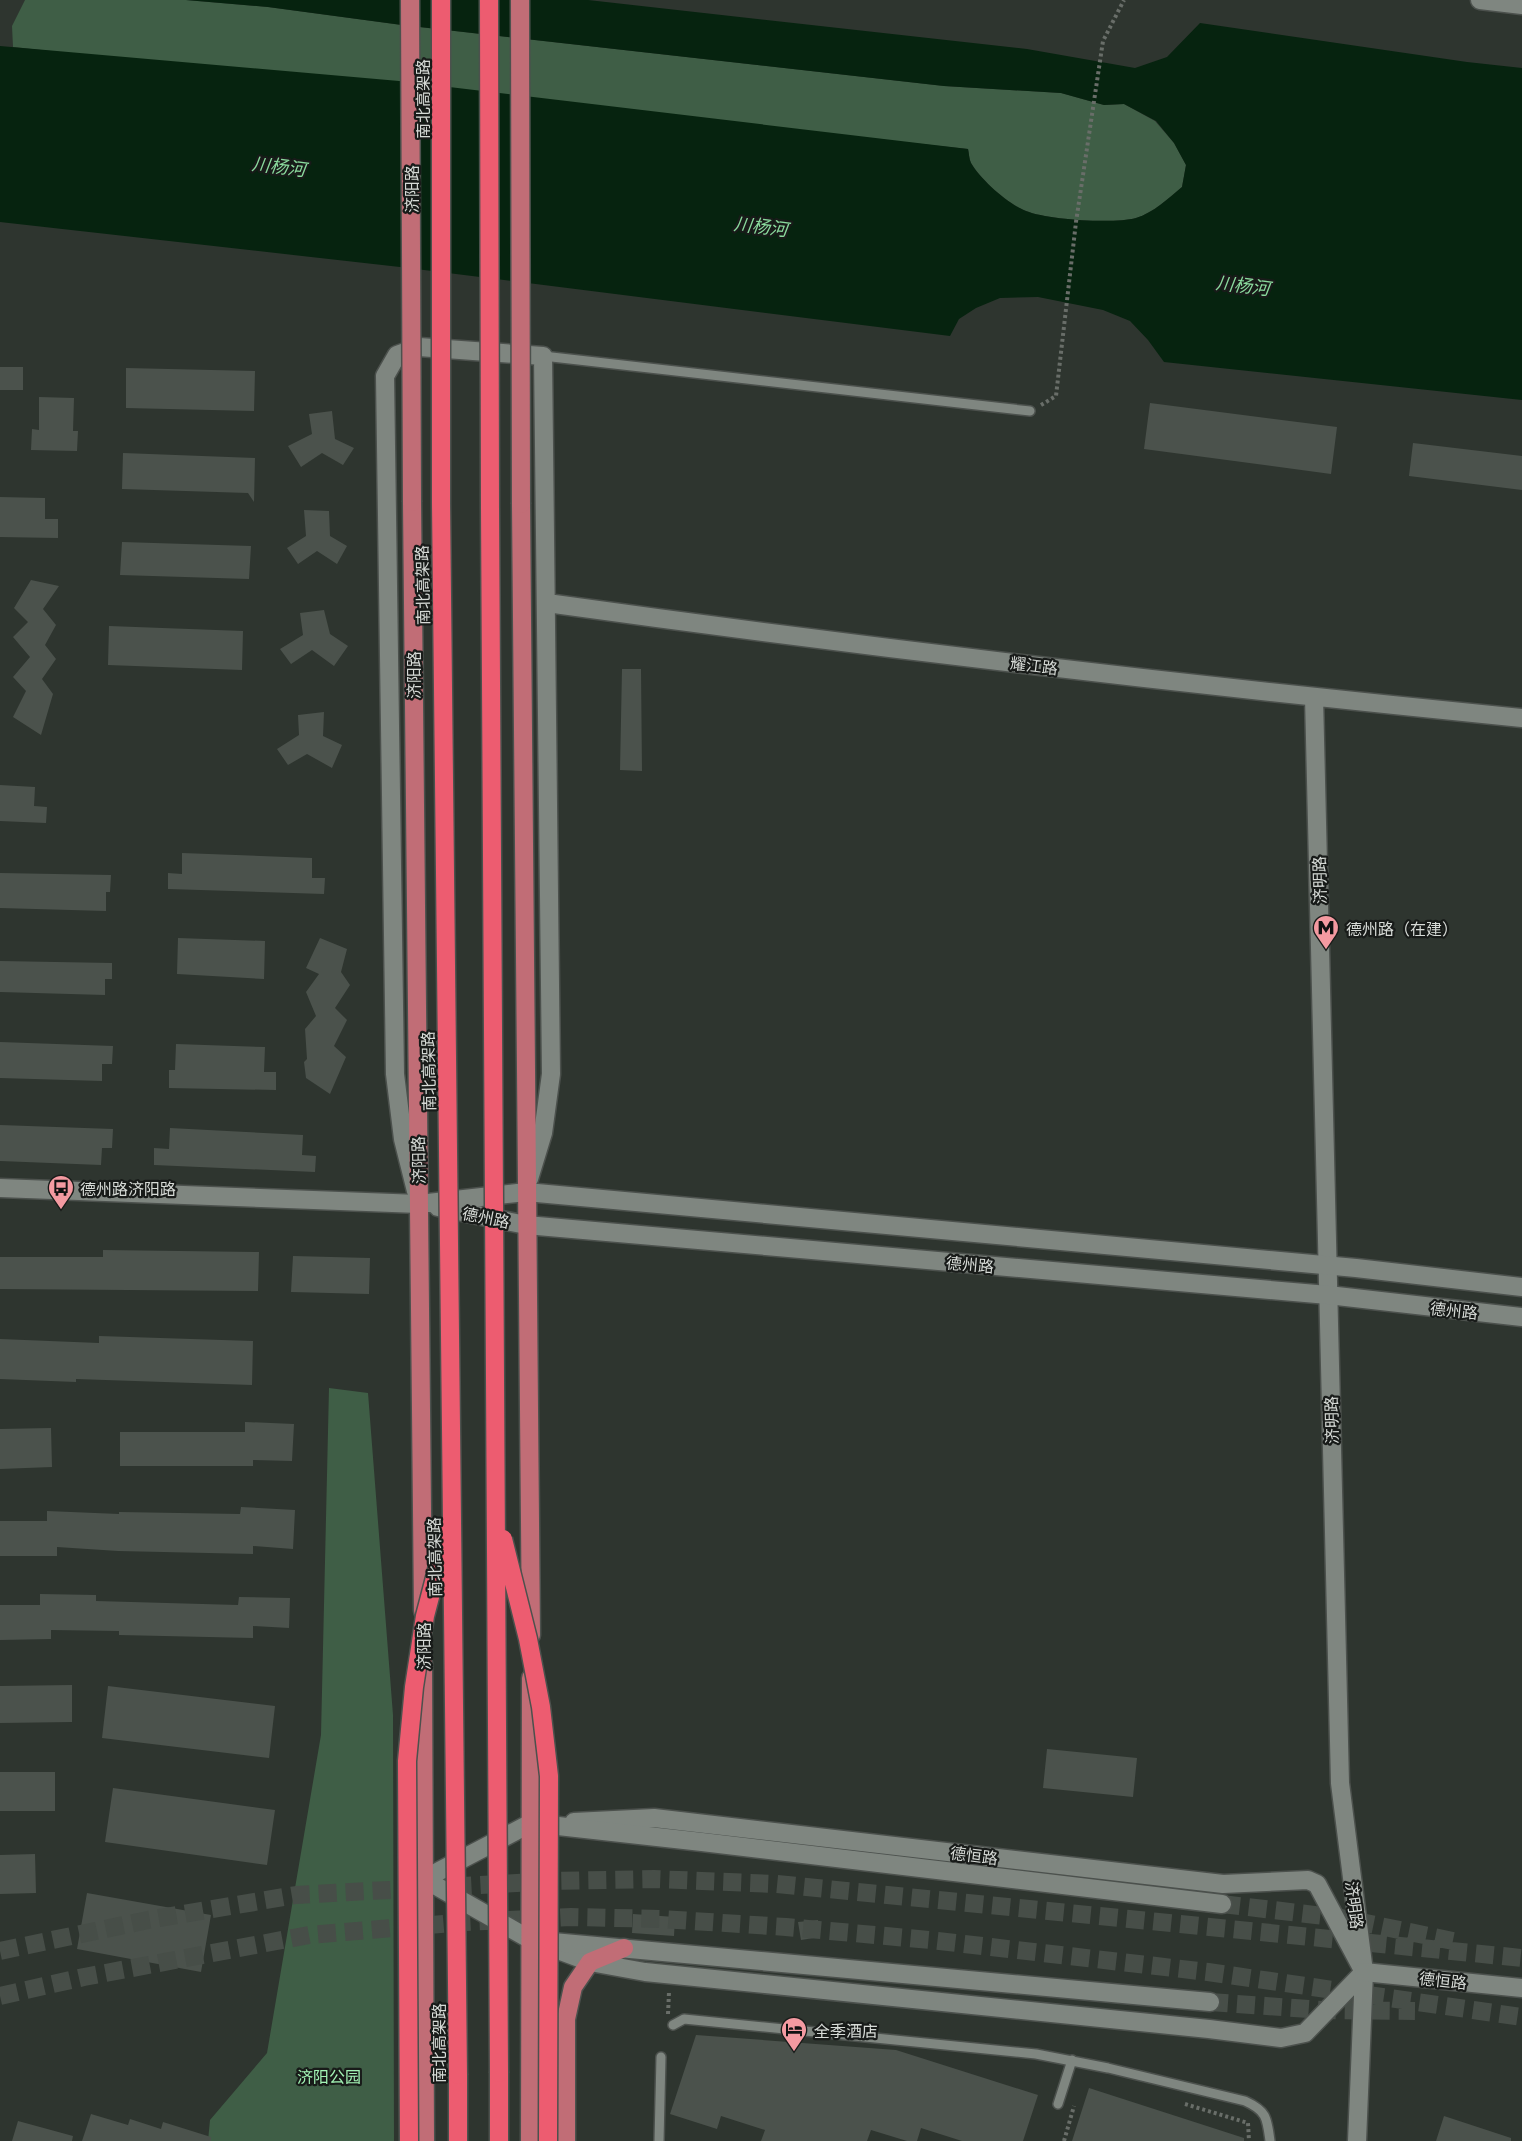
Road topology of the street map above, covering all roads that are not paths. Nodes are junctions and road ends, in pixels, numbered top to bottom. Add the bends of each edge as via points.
1 (410, 0) edge
2 (441, 0) edge
3 (489, 0) edge
4 (520, 0) edge
5 (1480, 0) edge
6 (1522, 5) edge
7 (543, 356) junction
8 (1030, 411) road end
9 (547, 603) junction
10 (1314, 697) junction
11 (1522, 718) edge
12 (0, 1188) edge
13 (525, 1192) junction
14 (419, 1204) junction
15 (526, 1225) junction
16 (1327, 1265) junction
17 (1522, 1287) edge
18 (1328, 1295) junction
19 (1522, 1317) edge
20 (453, 1508) junction
21 (495, 1510) junction
22 (531, 1823) junction
23 (424, 1879) junction
24 (1222, 1904) tunnel mouth
25 (531, 1940) junction
26 (624, 1948) junction
27 (590, 1962) junction
28 (1364, 1972) junction
29 (1522, 1988) edge
30 (1210, 2002) tunnel mouth
31 (673, 2025) road end
32 (661, 2057) dead end
33 (1072, 2060) junction
34 (1058, 2104) dead end
35 (409, 2141) edge
36 (425, 2141) edge
37 (458, 2141) edge
38 (499, 2141) edge
39 (530, 2141) edge
40 (548, 2141) edge
41 (566, 2141) edge
42 (659, 2141) edge
43 (1269, 2141) edge
44 (1357, 2141) edge

1 - 14 main road, 济阳路, bridge
2 - 20 highway, 南北高架路, bridge via 441,503
3 - 21 highway, bridge
4 - 13 main road, bridge
5 - 6 street
7 - 8 lane
7 - 9 street
7 - 14 street via 418,347 397,355 386,376 395,1074 403,1139
9 - 10 street, 耀江路 via 749,631
9 - 13 street via 551,1074 543,1133
10 - 11 street, 耀江路
10 - 16 street, 济明路
12 - 14 street, 德州路
13 - 14 street, 德州路
13 - 15 main road
13 - 16 street, 德州路
14 - 15 street, 德州路
14 - 23 main road, 济阳路
15 - 18 street, 德州路
15 - 22 main road
16 - 17 street, 德州路
16 - 18 street, 济明路
18 - 19 street, 德州路
18 - 28 street, 济明路 via 1340,1784
20 - 35 highway, bridge via 425,1616 407,1761
20 - 37 highway, 南北高架路, bridge
21 - 38 highway, bridge
21 - 40 highway, bridge via 528,1640 549,1776
22 - 23 street
22 - 24 street
22 - 25 main road
22 - 28 street, 德恒路 via 654,1818 1223,1884 1308,1880 1317,1884
23 - 25 street
23 - 36 main road, 济阳路
25 - 26 street
25 - 27 street
25 - 39 main road
26 - 27 main road
26 - 30 street
27 - 28 street via 645,1972 1281,2038 1305,2033
27 - 41 main road via 573,1987 566,2019
28 - 29 street, 德恒路
28 - 44 street, 济明路
31 - 33 lane via 684,2019
32 - 42 lane
33 - 34 lane
33 - 43 lane via 1245,2101 1263,2112

